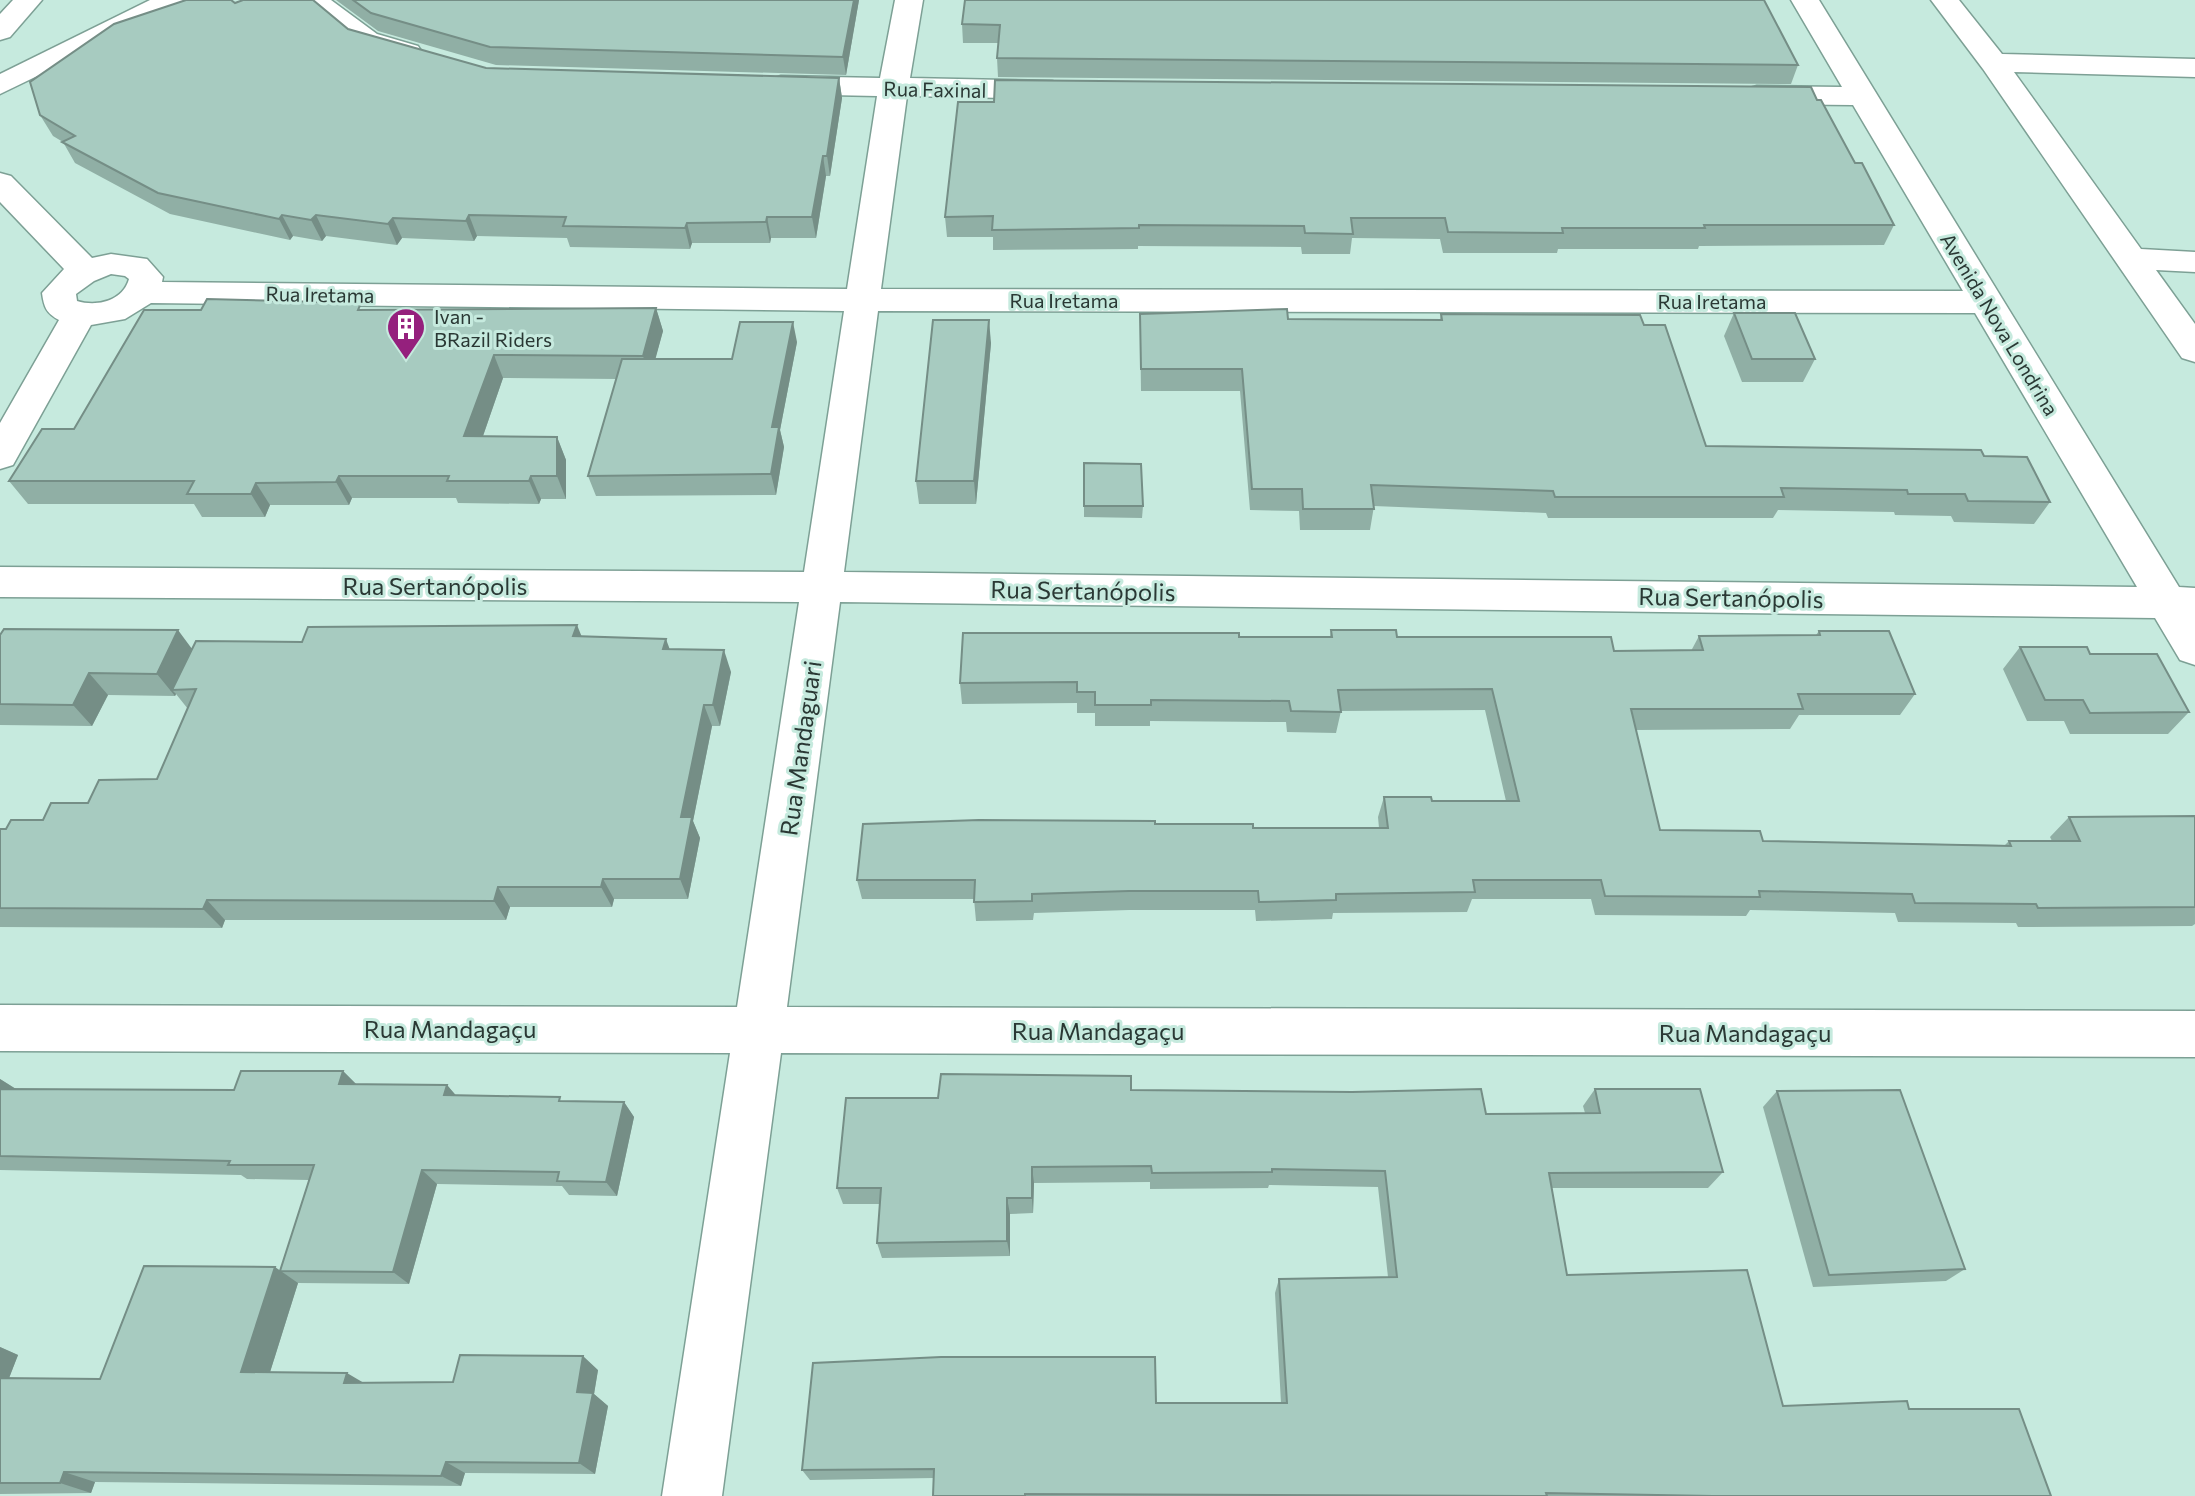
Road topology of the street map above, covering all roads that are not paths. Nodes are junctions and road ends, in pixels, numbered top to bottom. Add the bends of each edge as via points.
1 (28, 0) edge
2 (145, 0) edge
3 (172, 0) edge
4 (313, 0) edge
5 (909, 0) edge
6 (1805, 0) edge
7 (1945, 0) edge
8 (0, 31) edge
9 (0, 57) edge
10 (438, 60) edge
11 (1993, 63) junction
12 (2195, 68) edge
13 (749, 84) edge
14 (0, 85) edge
15 (893, 88) junction
16 (1084, 90) edge
17 (1736, 95) edge
18 (1863, 96) junction
19 (0, 183) edge
20 (2131, 259) junction
21 (2195, 262) edge
22 (85, 271) junction
23 (141, 292) junction
24 (863, 300) junction
25 (1986, 302) junction
26 (79, 315) junction
27 (2195, 350) edge
28 (0, 456) edge
29 (0, 582) edge
30 (822, 587) junction
31 (2181, 603) edge
32 (2195, 649) edge
33 (0, 1028) edge
34 (760, 1029) junction
35 (2195, 1034) edge
36 (692, 1496) edge

1 - 8 street
2 - 9 street
3 - 14 street
4 - 10 street via 367,40
5 - 15 street, Rua Mandaguari
6 - 18 street, Avenida Nova Londrina
7 - 11 street
11 - 12 street
11 - 20 street
13 - 15 street, Rua Faxinal
15 - 16 street, Rua Faxinal
15 - 24 street, Rua Mandaguari
17 - 18 street
18 - 25 street, Avenida Nova Londrina
19 - 22 street
20 - 21 street
20 - 27 street
22 - 23 street via 111,264 135,266 146,277
22 - 26 street via 59,293 61,307
23 - 24 street, Rua Iretama
23 - 26 street via 107,312
24 - 25 street, Rua Iretama
24 - 30 street, Rua Mandaguari
25 - 31 street, Avenida Nova Londrina
26 - 28 street
29 - 30 street, Rua Sertanópolis
30 - 31 street, Rua Sertanópolis
30 - 34 street, Rua Mandaguari
31 - 32 street, Avenida Nova Londrina
33 - 34 street, Rua Mandagaçu
34 - 35 street, Rua Mandagaçu
34 - 36 street, Rua Mandaguari

